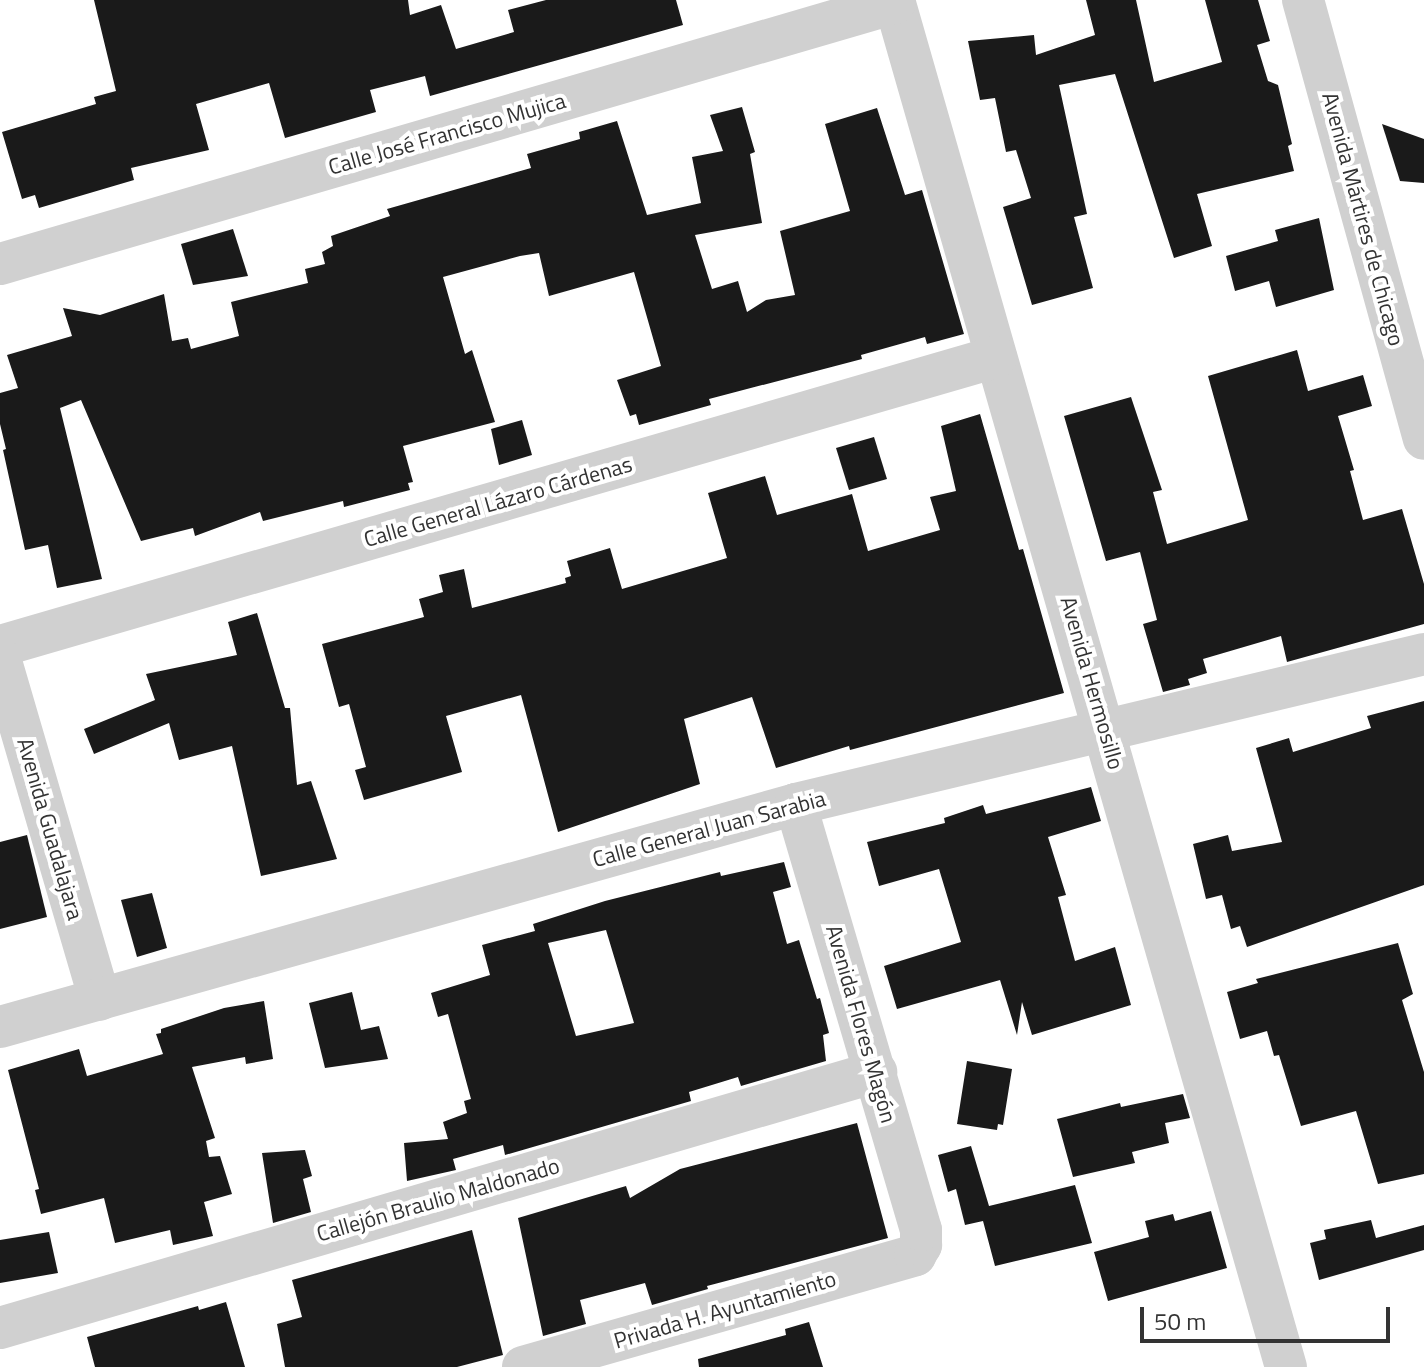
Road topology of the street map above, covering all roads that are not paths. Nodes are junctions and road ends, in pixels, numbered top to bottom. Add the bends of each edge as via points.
1 (1303, 0) edge
2 (894, 2) edge
3 (0, 264) edge
4 (1409, 340) edge
5 (996, 357) junction
6 (1424, 439) edge
7 (0, 646) edge
8 (1424, 654) edge
9 (0, 658) edge
10 (1106, 731) junction
11 (796, 804) junction
12 (100, 1000) junction
13 (0, 1027) edge
14 (876, 1072) junction
15 (921, 1245) joint
16 (0, 1328) edge
17 (523, 1367) edge
18 (1286, 1367) edge

1 - 4 street, Avenida Mártires de Chicago
2 - 3 street, Calle José Francisco Mujica
2 - 5 street, Avenida Hermosillo
4 - 6 street, Avenida Mártires de Chicago
5 - 7 street, Calle General Lázaro Cárdenas
5 - 10 street, Avenida Hermosillo
8 - 10 street, Calle General Juan Sarabia
9 - 12 street, Avenida Guadalajara
10 - 11 street, Calle General Juan Sarabia
10 - 18 street, Avenida Hermosillo
11 - 12 street, Calle General Juan Sarabia
11 - 14 street, Avenida Flores Magón
12 - 13 street, Calle General Juan Sarabia
14 - 15 street, Avenida Flores Magón
14 - 16 street, Callejón Braulio Maldonado
15 - 17 street, Privada H. Ayuntamiento via 915,1255

